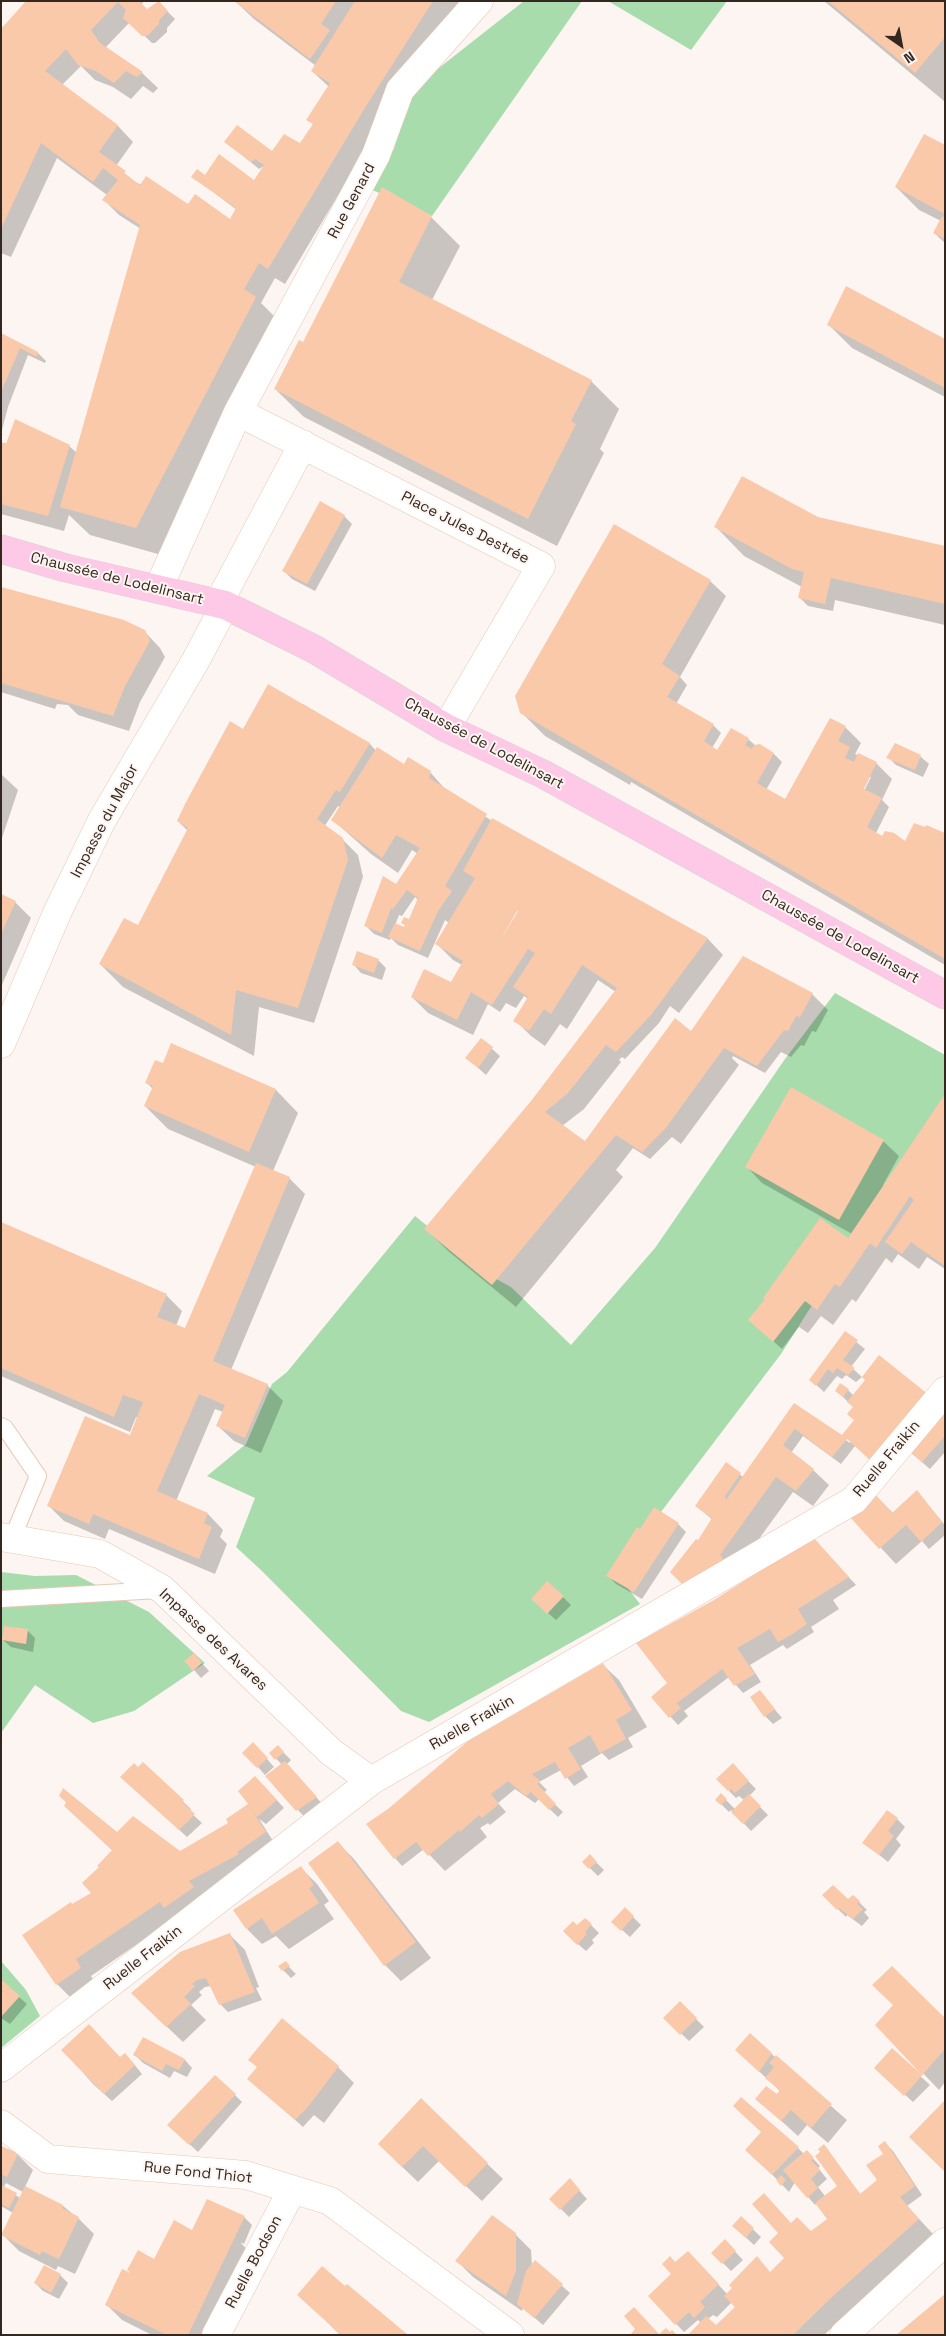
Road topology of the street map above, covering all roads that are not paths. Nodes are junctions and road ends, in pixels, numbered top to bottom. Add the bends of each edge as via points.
1 (478, 1) edge
2 (238, 412) junction
3 (303, 444) junction
4 (1, 549) edge
5 (158, 589) junction
6 (222, 605) junction
7 (446, 728) junction
8 (945, 995) edge
9 (1, 1044) edge
10 (945, 1390) edge
11 (1, 1426) edge
12 (7, 1538) edge
13 (162, 1590) junction
14 (1, 1599) edge
15 (371, 1781) junction
16 (1, 2068) edge
17 (1, 2124) edge
18 (292, 2190) junction
19 (945, 2242) edge
20 (216, 2335) edge
21 (510, 2335) edge
22 (844, 2335) edge

1 - 2 street, Rue Genard via 400,90 376,155
2 - 3 street, Place Jules Destrée
2 - 5 street
3 - 6 street
3 - 7 street, Place Jules Destrée via 541,566
4 - 5 main road, Chaussée de Lodelinsart
5 - 6 main road, Chaussée de Lodelinsart
6 - 7 main road, Chaussée de Lodelinsart via 314,649
6 - 9 street, Impasse du Major via 102,820 57,913
7 - 8 main road, Chaussée de Lodelinsart via 543,774
10 - 15 street, Ruelle Fraikin via 854,1500
11 - 12 lane via 38,1476
12 - 13 street, Impasse des Avares via 100,1554
13 - 14 lane
13 - 15 street, Impasse des Avares via 331,1752
15 - 16 street, Ruelle Fraikin
17 - 18 street, Rue Fond Thiot via 48,2159 246,2175
18 - 20 street, Ruelle Bodson
18 - 21 street, Rue Fond Thiot via 330,2201
19 - 22 street

